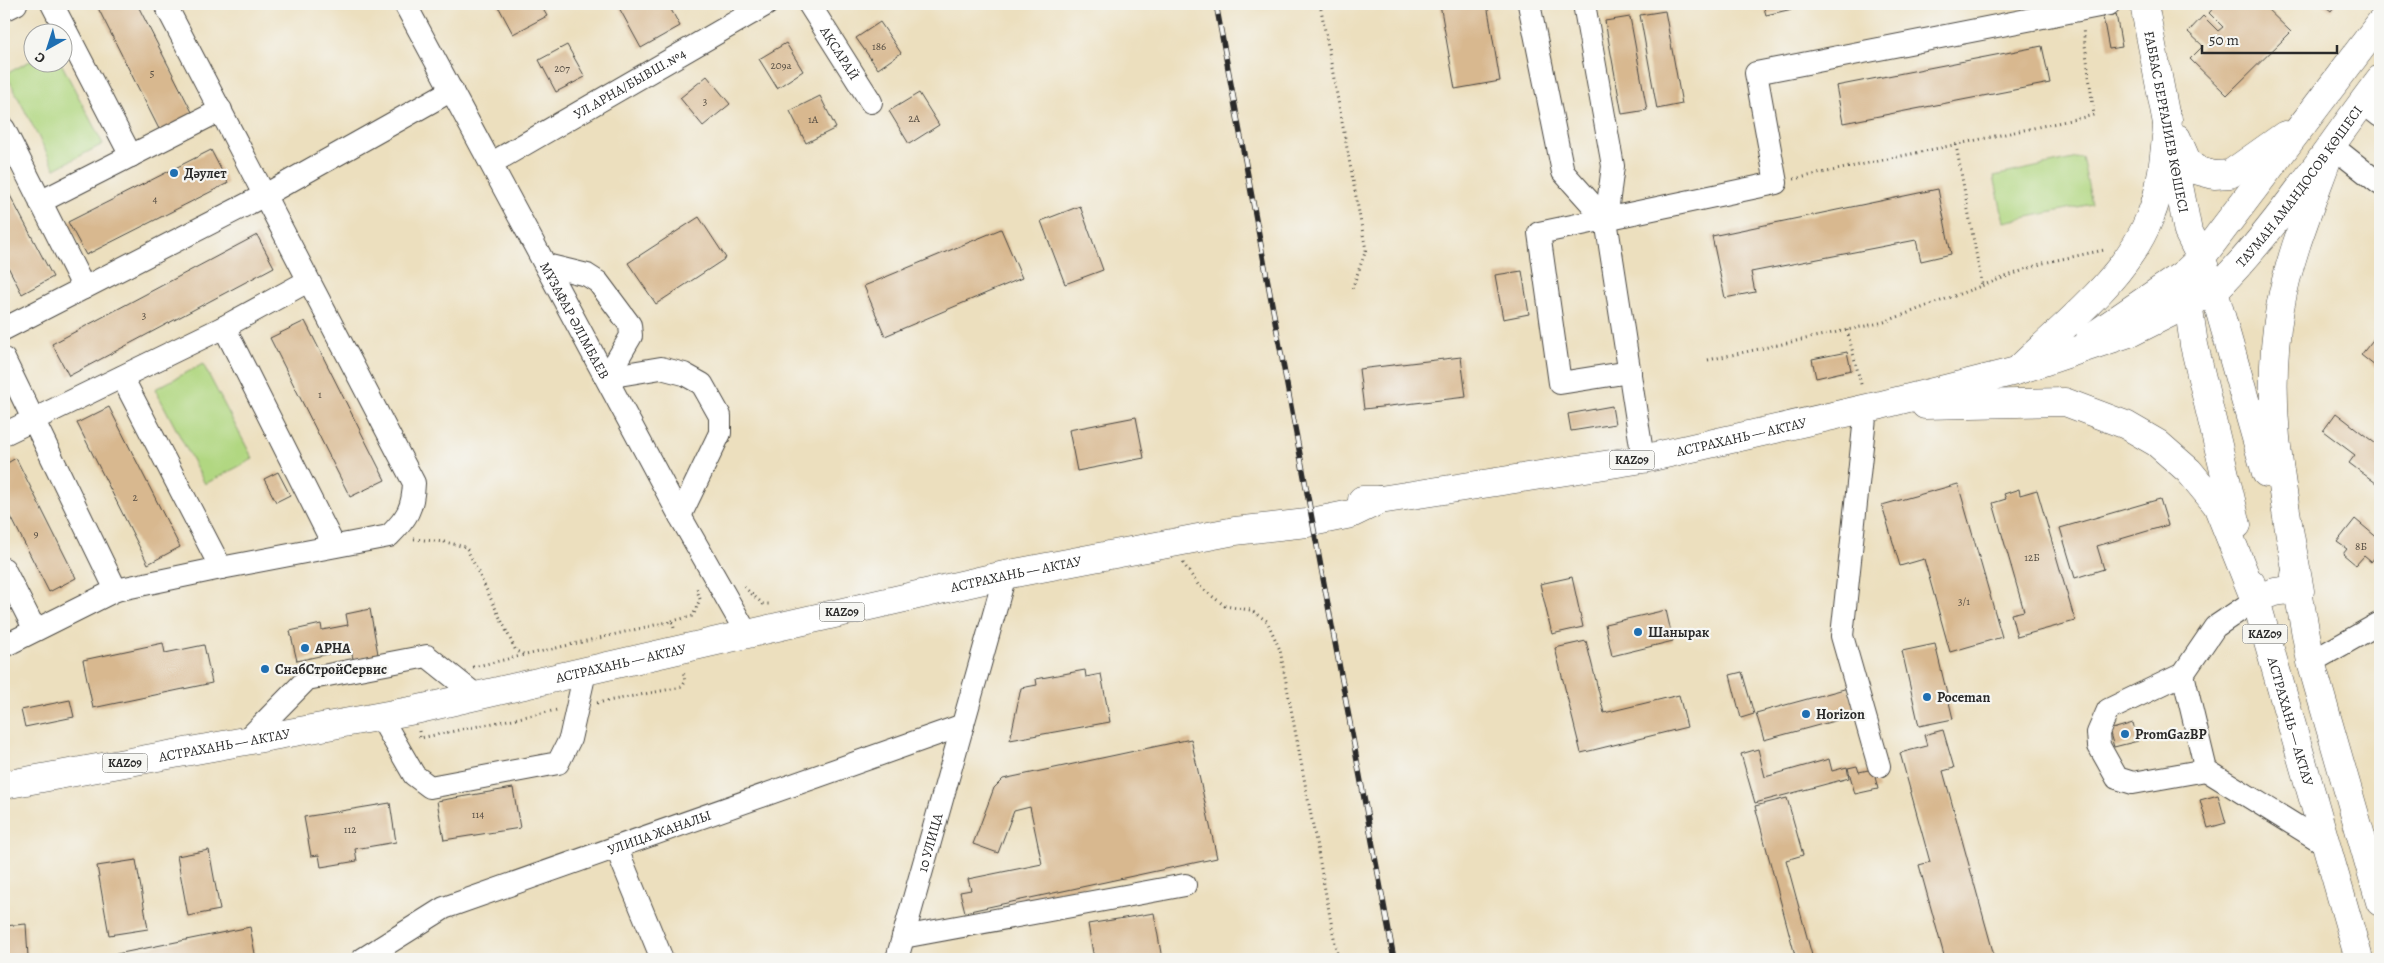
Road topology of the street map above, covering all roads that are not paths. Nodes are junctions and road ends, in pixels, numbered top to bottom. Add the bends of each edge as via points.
1 (16, 4) edge
2 (52, 4) edge
3 (165, 4) edge
4 (404, 4) edge
5 (767, 4) edge
6 (809, 4) edge
7 (1529, 4) edge
8 (1584, 4) edge
9 (2110, 4) edge
10 (2144, 4) edge
11 (4, 10) edge
12 (2380, 23) edge
13 (2380, 79) edge
14 (452, 90) junction
15 (871, 102) dead end
16 (2371, 109) edge
17 (221, 110) junction
18 (2168, 119) junction
19 (2303, 124) junction
20 (4, 130) edge
21 (2332, 146) junction
22 (131, 156) junction
23 (492, 163) junction
24 (2380, 184) edge
25 (265, 195) junction
26 (40, 202) junction
27 (1606, 220) junction
28 (2192, 257) junction
29 (546, 265) junction
30 (308, 281) junction
31 (84, 288) junction
32 (2214, 291) junction
33 (2188, 306) junction
34 (224, 327) junction
35 (4, 329) edge
36 (2067, 354) junction
37 (4, 359) edge
38 (2016, 371) junction
39 (1630, 372) junction
40 (122, 377) junction
41 (607, 377) junction
42 (1873, 406) junction
43 (32, 419) junction
44 (4, 434) edge
45 (1643, 458) junction
46 (680, 516) junction
47 (334, 546) junction
48 (221, 568) junction
49 (4, 569) edge
50 (1005, 575) junction
51 (116, 590) junction
52 (2300, 591) junction
53 (2255, 600) junction
54 (2380, 623) edge
55 (35, 630) junction
56 (747, 634) junction
57 (4, 646) edge
58 (2311, 662) junction
59 (585, 672) junction
60 (2183, 674) junction
61 (477, 696) junction
62 (380, 716) junction
63 (963, 725) junction
64 (247, 740) junction
65 (1879, 766) dead end
66 (2206, 770) junction
67 (4, 785) edge
68 (2327, 844) junction
69 (616, 847) junction
70 (1185, 885) dead end
71 (2380, 902) edge
72 (903, 937) junction
73 (364, 959) edge
74 (662, 959) edge
75 (897, 959) edge
76 (2359, 959) edge

1 - 11 street
2 - 22 street
3 - 17 street
4 - 14 street, МҰЗАФАР ӘЛІМБАЕВ
5 - 23 street, УЛ.АРНА/БЫВШ.№4
6 - 15 street, АҚСАРАЙ
7 - 27 street via 1563,172
8 - 27 street via 1613,166
9 - 27 street via 1756,73 1776,183
10 - 18 main road, ҒАББАС БЕРҒАЛИЕВ КӨШЕСІ
12 - 19 main road
13 - 16 main road, ТАУМАН АМАНДОСОВ КӨШЕСІ
14 - 23 street, МҰЗАФАР ӘЛІМБАЕВ
14 - 25 street
16 - 21 main road, ТАУМАН АМАНДОСОВ КӨШЕСІ
17 - 22 street
17 - 25 street
18 - 19 main road via 2187,161 2199,171 2214,175 2230,174
18 - 28 main road, ҒАББАС БЕРҒАЛИЕВ КӨШЕСІ
18 - 38 main road via 2153,207 2137,244 2093,299
19 - 28 main road
20 - 26 street
21 - 24 street
21 - 32 main road, ТАУМАН АМАНДОСОВ КӨШЕСІ
21 - 52 main road via 2294,251 2280,309 2273,381 2276,455
22 - 26 street
23 - 29 street, МҰЗАФАР ӘЛІМБАЕВ
25 - 30 street
25 - 31 street
26 - 31 street
27 - 39 street
27 - 39 street via 1539,233 1560,383
28 - 32 main road, KAZ09
28 - 33 main road, АСТРАХАНЬ — АКТАУ / KAZ09
28 - 36 main road, АСТРАХАНЬ — АКТАУ / KAZ09
29 - 41 street, МҰЗАФАР ӘЛІМБАЕВ
29 - 41 street via 587,275 598,282 630,325 631,336
30 - 34 street
30 - 47 street via 414,483 414,503 404,522 389,536
31 - 35 street
32 - 33 main road, АСТРАХАНЬ — АКТАУ / KAZ09
32 - 52 main road, KAZ09
33 - 36 main road, АСТРАХАНЬ — АКТАУ / KAZ09 via 2132,332
33 - 53 main road, АСТРАХАНЬ — АКТАУ / KAZ09 via 2194,345
34 - 40 street
34 - 47 street
36 - 38 main road, АСТРАХАНЬ — АКТАУ / KAZ09
37 - 43 street
38 - 42 main road, АСТРАХАНЬ — АКТАУ / KAZ09
39 - 45 street
40 - 43 street
40 - 48 street
41 - 46 street, МҰЗАФАР ӘЛІМБАЕВ
41 - 46 street via 661,368 684,374 702,384 720,416 720,433
42 - 45 main road, АСТРАХАНЬ — АКТАУ / KAZ09
42 - 53 main road via 2065,402 2126,424 2157,443 2189,471 2217,505
42 - 65 street via 1842,636
43 - 44 street
43 - 51 street
45 - 50 main road, АСТРАХАНЬ — АКТАУ / KAZ09 via 1380,500 1348,499 1307,506 1270,516 1235,531
46 - 56 street, МҰЗАФАР ӘЛІМБАЕВ
47 - 48 street
48 - 51 street
49 - 55 street
50 - 56 main road, АСТРАХАНЬ — АКТАУ / KAZ09
50 - 63 street, 10 УЛИЦА
51 - 55 street
52 - 53 main road via 2278,591
52 - 58 main road, KAZ09
53 - 60 street via 2215,627
53 - 68 main road, АСТРАХАНЬ — АКТАУ / KAZ09
54 - 58 street
55 - 57 street
56 - 59 main road, АСТРАХАНЬ — АКТАУ / KAZ09
58 - 71 main road, KAZ09
59 - 61 main road, АСТРАХАНЬ — АКТАУ / KAZ09
59 - 62 street via 570,739 558,763 430,787 414,775
60 - 66 street
60 - 66 street via 2108,710 2098,733 2099,746 2117,778 2133,783
61 - 62 main road, АСТРАХАНЬ — АКТАУ / KAZ09
61 - 64 street via 427,656 307,679
62 - 64 main road, АСТРАХАНЬ — АКТАУ / KAZ09
63 - 69 street, УЛИЦА ЖАНАЛЫ
63 - 72 street, 10 УЛИЦА
64 - 67 main road, АСТРАХАНЬ — АКТАУ / KAZ09
66 - 68 street
68 - 76 main road, АСТРАХАНЬ — АКТАУ / KAZ09
69 - 73 street, УЛИЦА ЖАНАЛЫ via 444,908
69 - 74 street
70 - 72 street
72 - 75 street, 10 УЛИЦА

